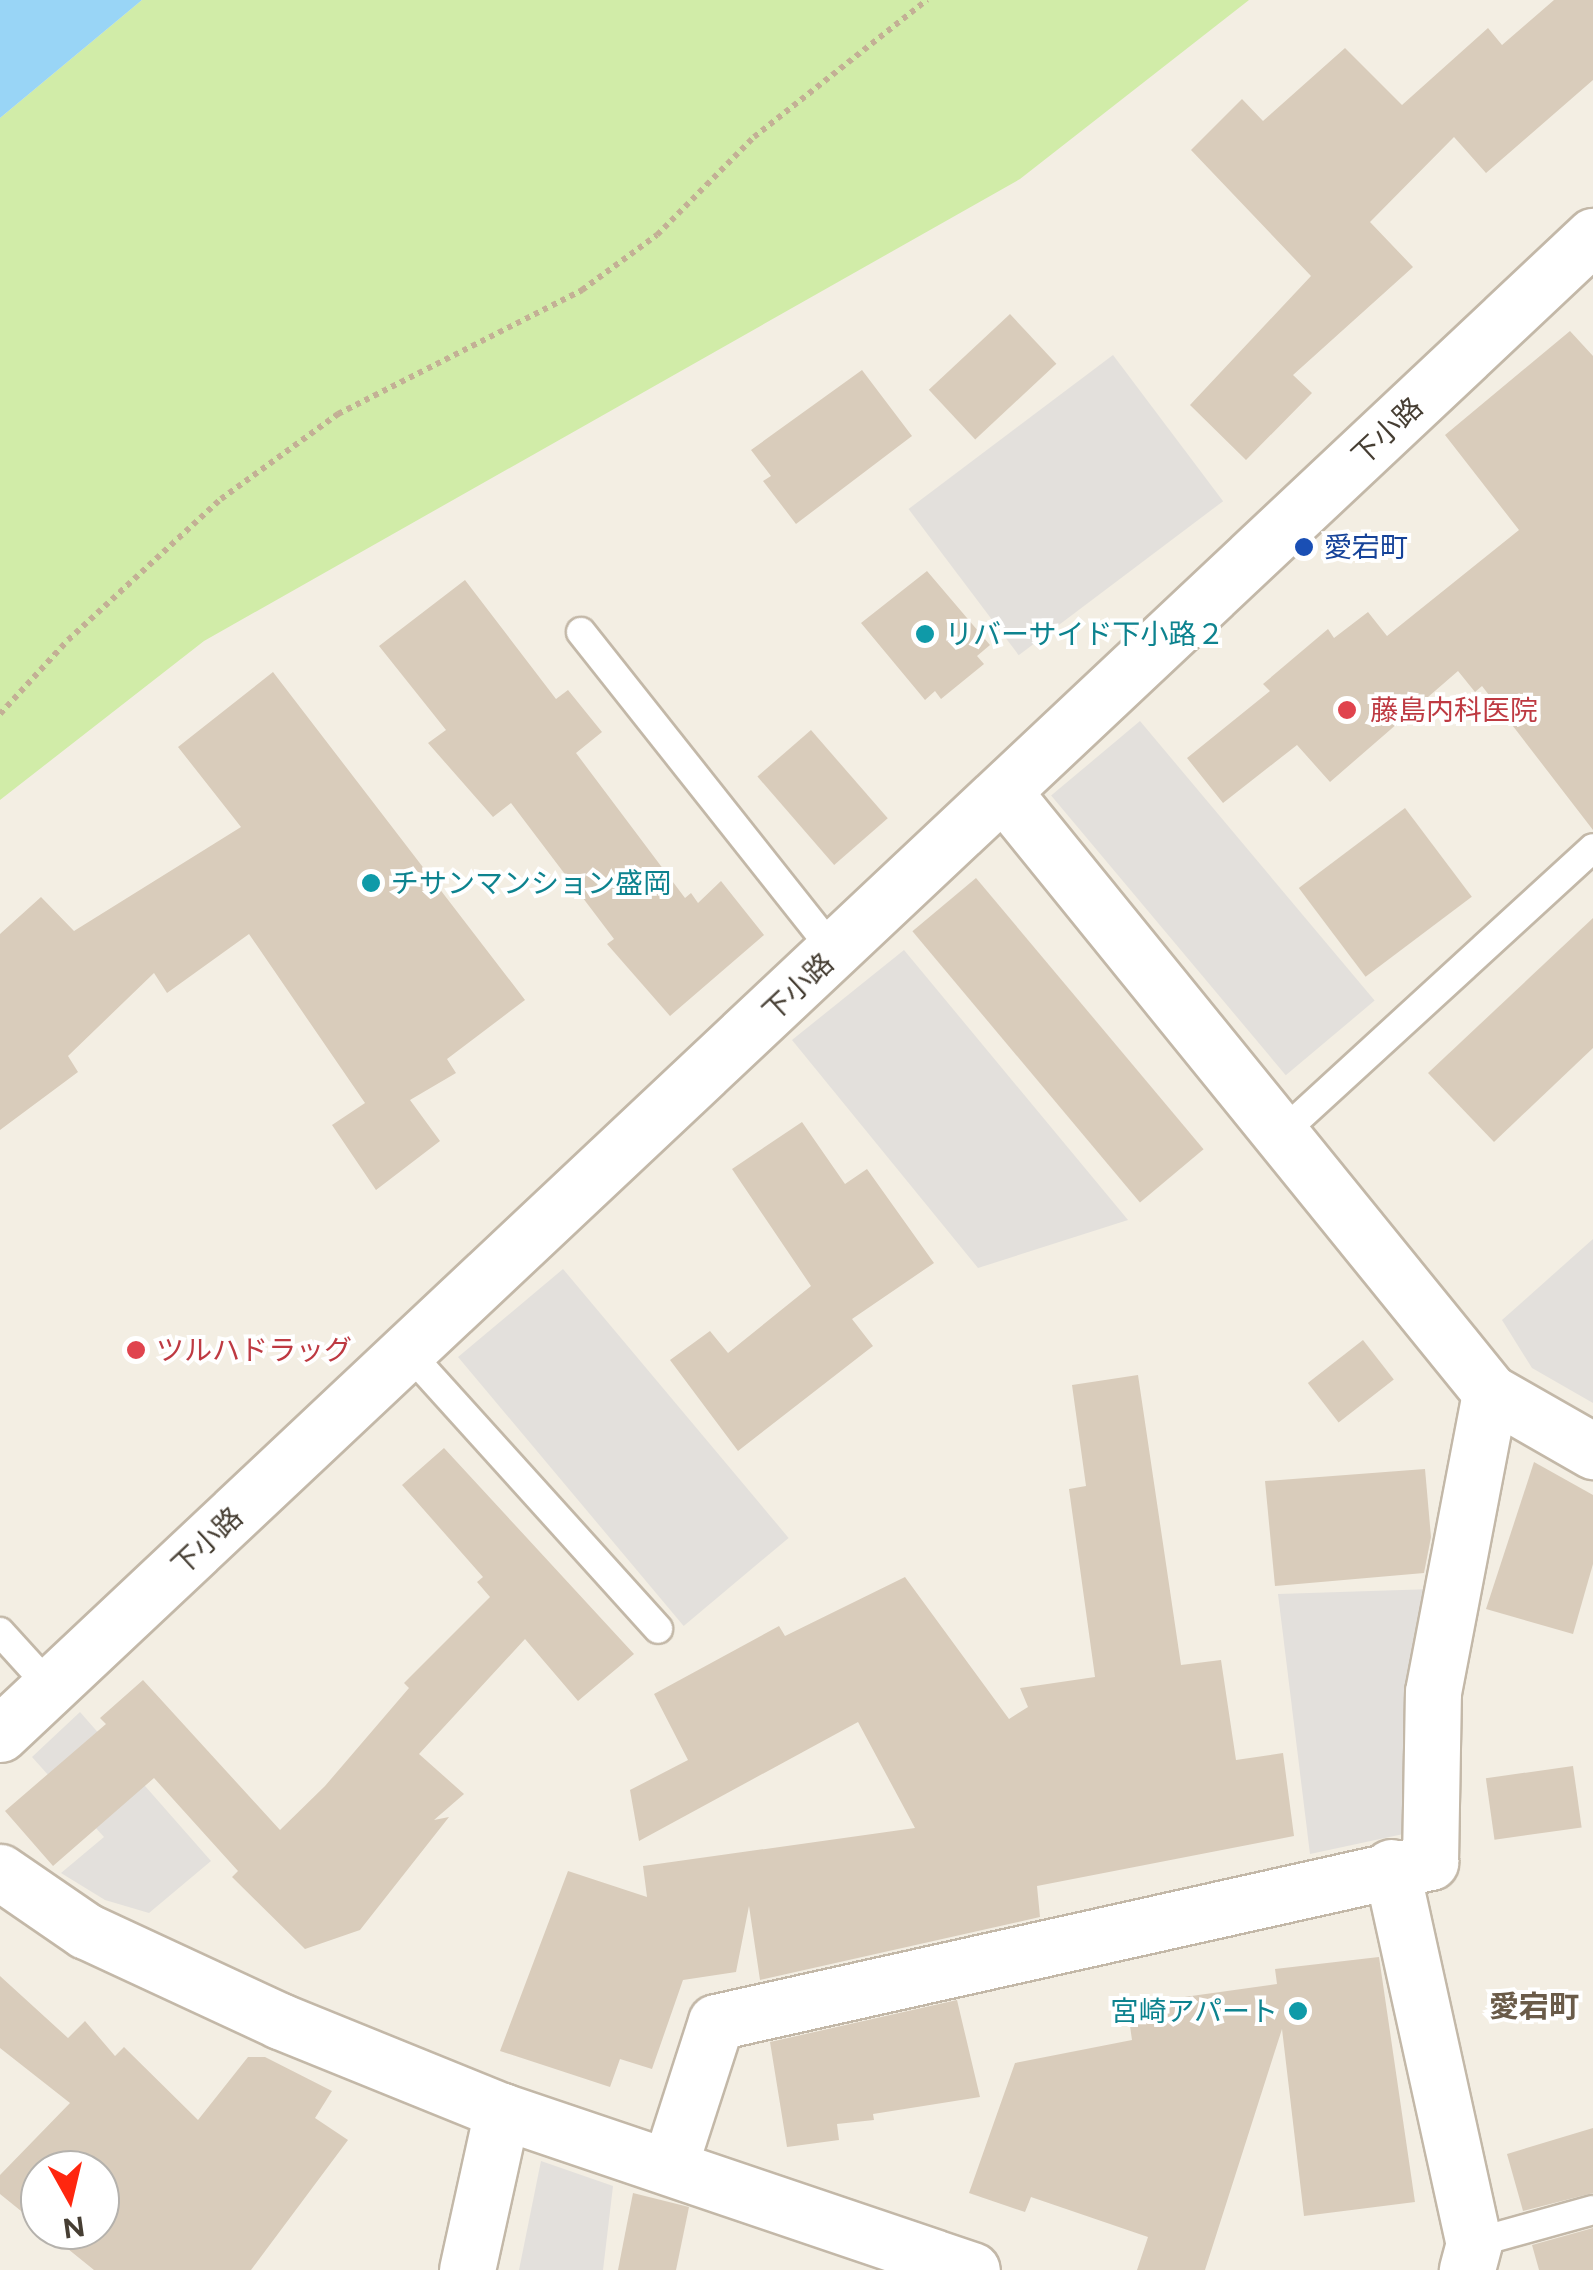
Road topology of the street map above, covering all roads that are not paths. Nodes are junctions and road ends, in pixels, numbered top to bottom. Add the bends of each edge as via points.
1 (1593, 236) edge
2 (581, 632) dead end
3 (1004, 793) junction
4 (1593, 848) edge
5 (835, 952) junction
6 (1281, 1134) junction
7 (408, 1352) junction
8 (1490, 1392) junction
9 (1593, 1451) edge
10 (658, 1629) dead end
11 (0, 1632) edge
12 (50, 1687) junction
13 (0, 1734) edge
14 (1391, 1867) junction
15 (0, 1872) edge
16 (502, 2111) junction
17 (670, 2164) junction
18 (1593, 2210) edge
19 (1470, 2256) edge
20 (467, 2270) edge
21 (972, 2270) edge

1 - 3 street, 下小路
2 - 5 lane
3 - 5 street, 下小路
3 - 6 street
4 - 6 lane
5 - 7 street, 下小路
6 - 8 street
7 - 10 lane
7 - 12 street, 下小路
8 - 9 street
8 - 14 street via 1433,1692 1430,1862
11 - 12 lane
12 - 13 street, 下小路
14 - 17 street via 716,2022
14 - 19 street
15 - 16 street via 86,1931 280,2021
16 - 17 street
16 - 20 street
17 - 21 street
18 - 19 lane

